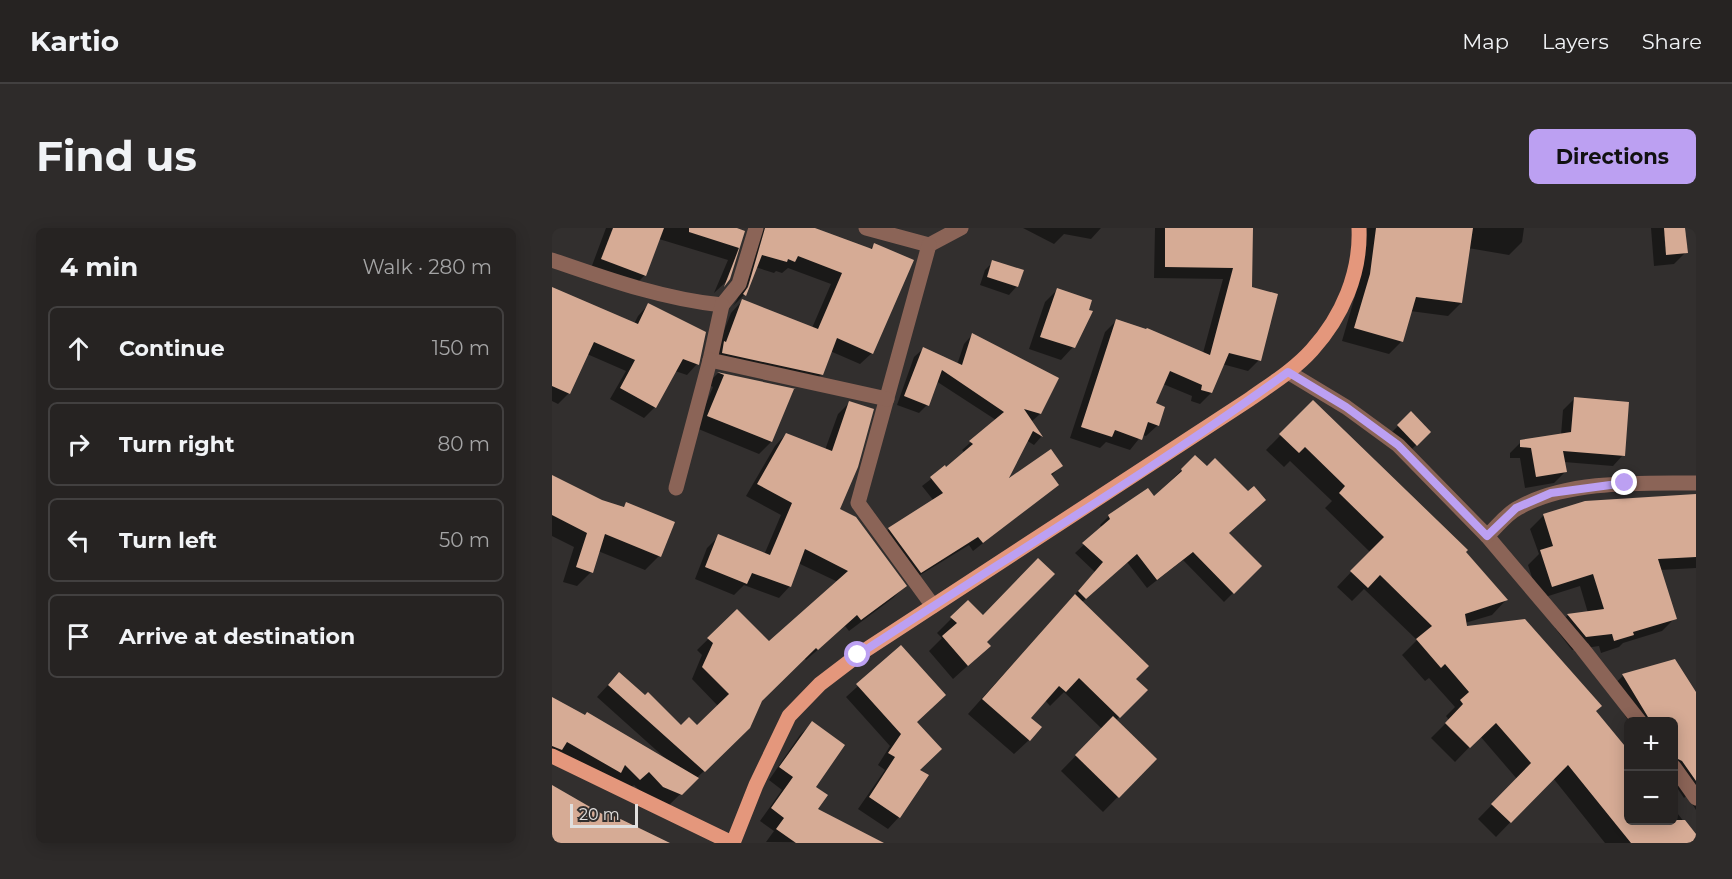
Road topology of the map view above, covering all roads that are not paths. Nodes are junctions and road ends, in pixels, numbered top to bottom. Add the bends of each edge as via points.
1 (756, 228) edge
2 (866, 228) edge
3 (961, 228) edge
4 (1359, 228) edge
5 (929, 245) junction
6 (552, 260) edge
7 (722, 305) junction
8 (710, 360) junction
9 (1288, 372) junction
10 (886, 399) junction
11 (1696, 483) edge
12 (676, 488) dead end
13 (1487, 536) junction
14 (933, 606) junction
15 (1636, 717) edge
16 (552, 756) edge
17 (1677, 771) edge
18 (1696, 798) edge
19 (732, 843) edge

1 - 7 street via 739,285
2 - 5 street
3 - 5 street
4 - 9 main road via 1353,282 1334,322
5 - 10 street
6 - 7 street via 689,302
7 - 8 street
8 - 10 street
8 - 12 street
9 - 13 street via 1398,445
9 - 14 main road
10 - 14 street via 858,503
11 - 13 street via 1625,483 1551,493 1516,508
13 - 15 street
14 - 19 main road via 820,684 789,716
16 - 19 main road
17 - 18 street

